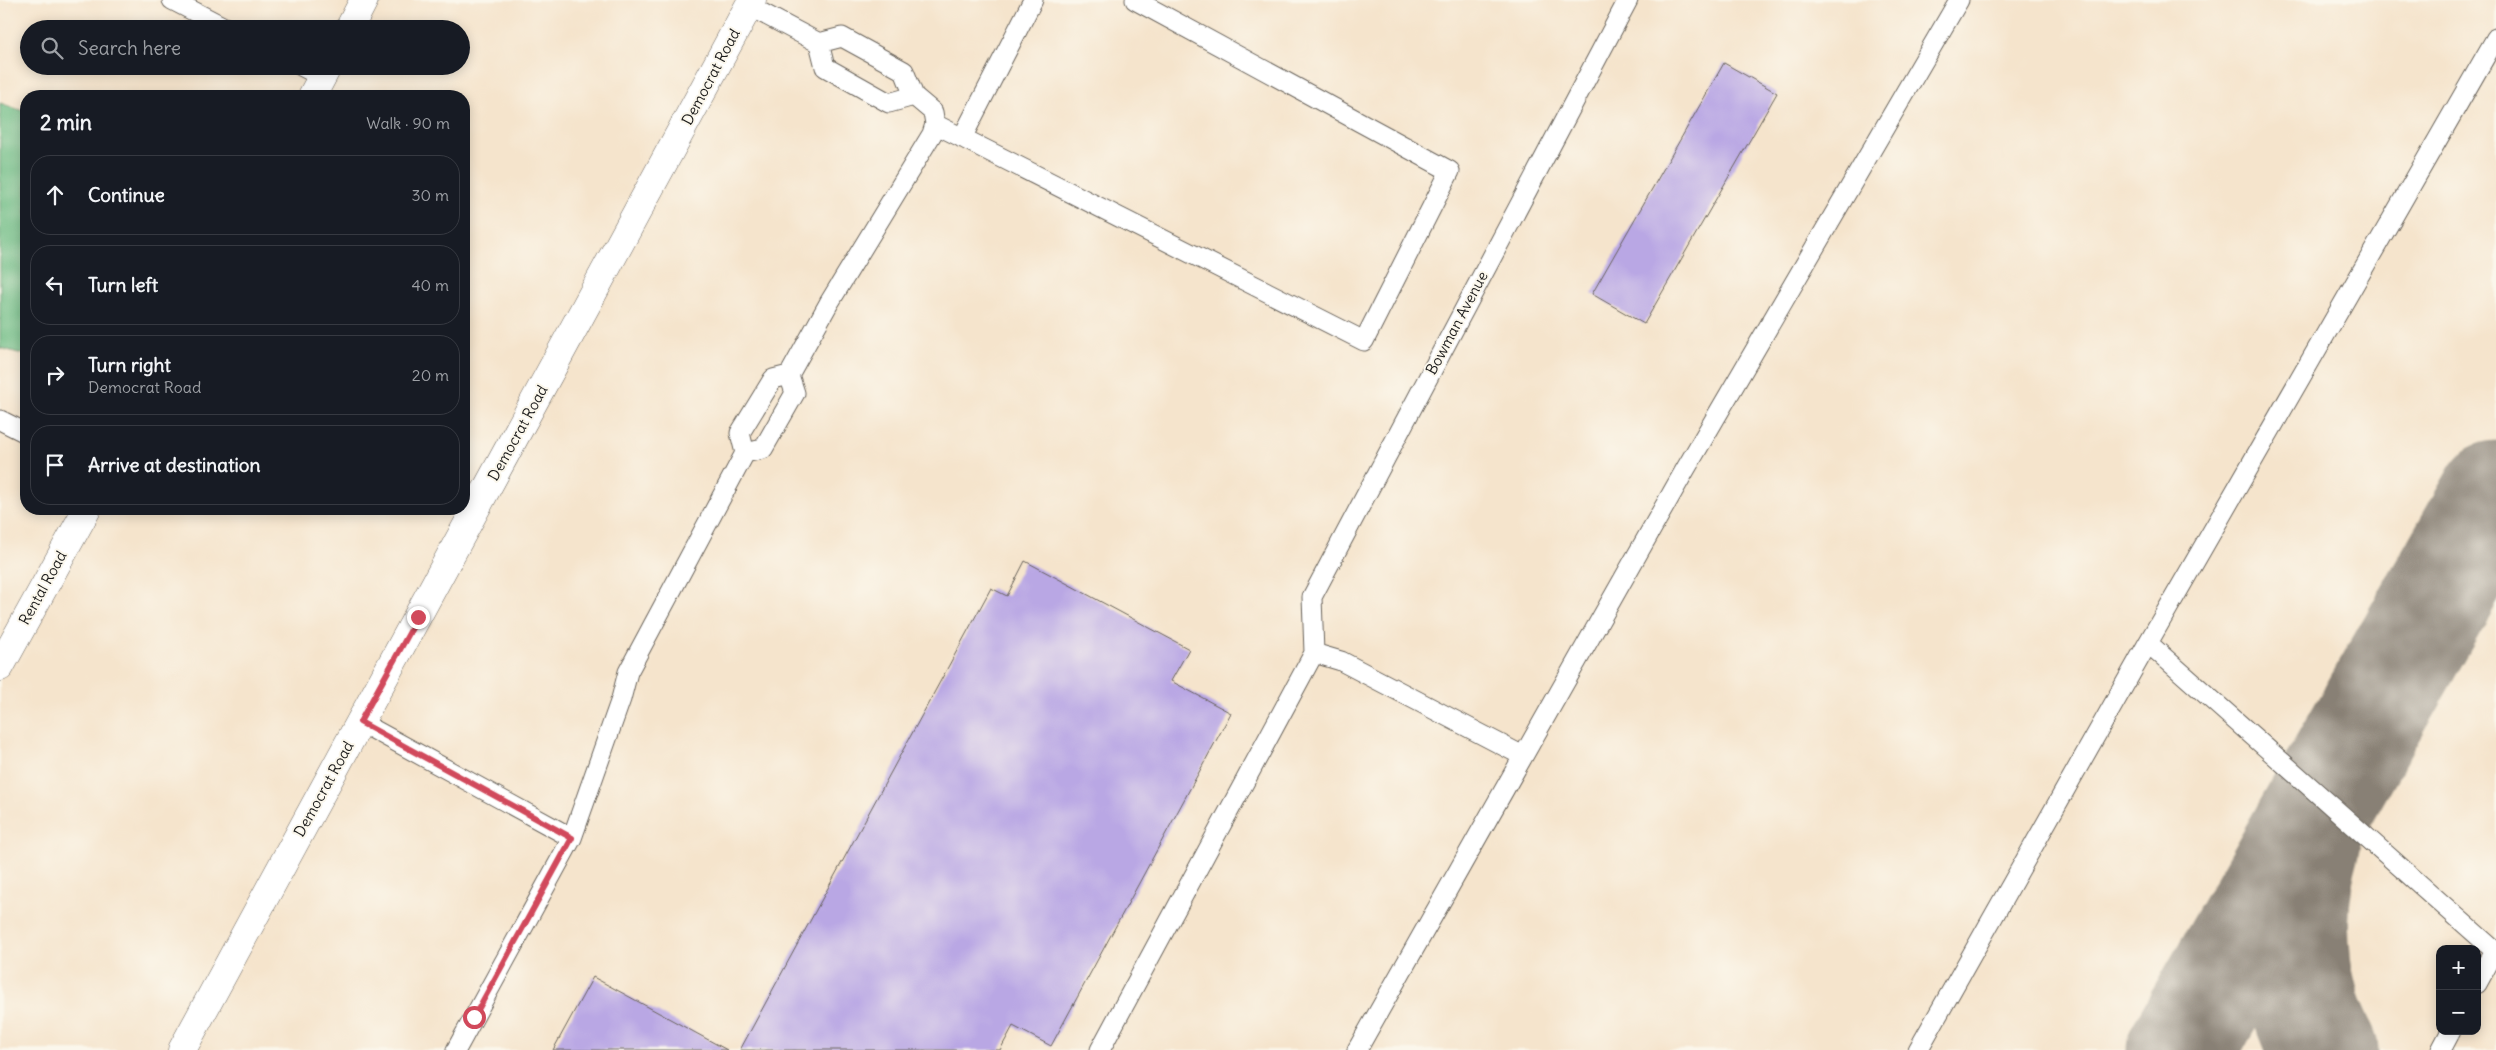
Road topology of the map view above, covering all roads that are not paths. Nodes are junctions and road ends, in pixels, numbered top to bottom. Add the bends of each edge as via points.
1 (172, 0) edge
2 (364, 0) edge
3 (1033, 0) edge
4 (1135, 0) edge
5 (1628, 0) edge
6 (1959, 0) edge
7 (751, 3) edge
8 (211, 20) edge
9 (354, 20) edge
10 (2496, 38) edge
11 (819, 43) junction
12 (914, 96) junction
13 (935, 124) junction
14 (962, 138) junction
15 (789, 375) junction
16 (0, 420) edge
17 (20, 430) edge
18 (746, 453) junction
19 (84, 515) edge
20 (2148, 643) junction
21 (1314, 653) junction
22 (3, 655) edge
23 (360, 722) junction
24 (1523, 756) junction
25 (572, 838) junction
26 (2496, 951) edge
27 (2481, 977) edge
28 (2449, 1035) edge
29 (182, 1050) edge
30 (456, 1050) edge
31 (1100, 1050) edge
32 (1357, 1050) edge
33 (1918, 1050) edge
34 (2441, 1050) edge

1 - 8 lane
2 - 9 main road
3 - 14 lane
4 - 14 lane via 1450,171 1364,341
5 - 21 lane, Bowman Avenue via 1312,597
6 - 24 lane via 1685,470
7 - 11 lane
7 - 23 main road, Democrat Road
10 - 20 lane
11 - 12 lane via 842,37 867,50 904,71
11 - 12 lane via 825,67 874,95 889,103
12 - 13 lane via 933,112
13 - 14 lane
13 - 15 lane
15 - 18 lane via 773,379 740,433
15 - 18 lane via 795,393 777,426 763,449
16 - 17 lane
18 - 25 lane via 628,672
19 - 22 main road, Rental Road
20 - 26 lane
20 - 33 lane
21 - 24 lane via 1341,661
21 - 31 lane
23 - 25 lane
23 - 29 main road, Democrat Road
24 - 32 lane
25 - 30 lane
26 - 27 lane
28 - 34 lane

